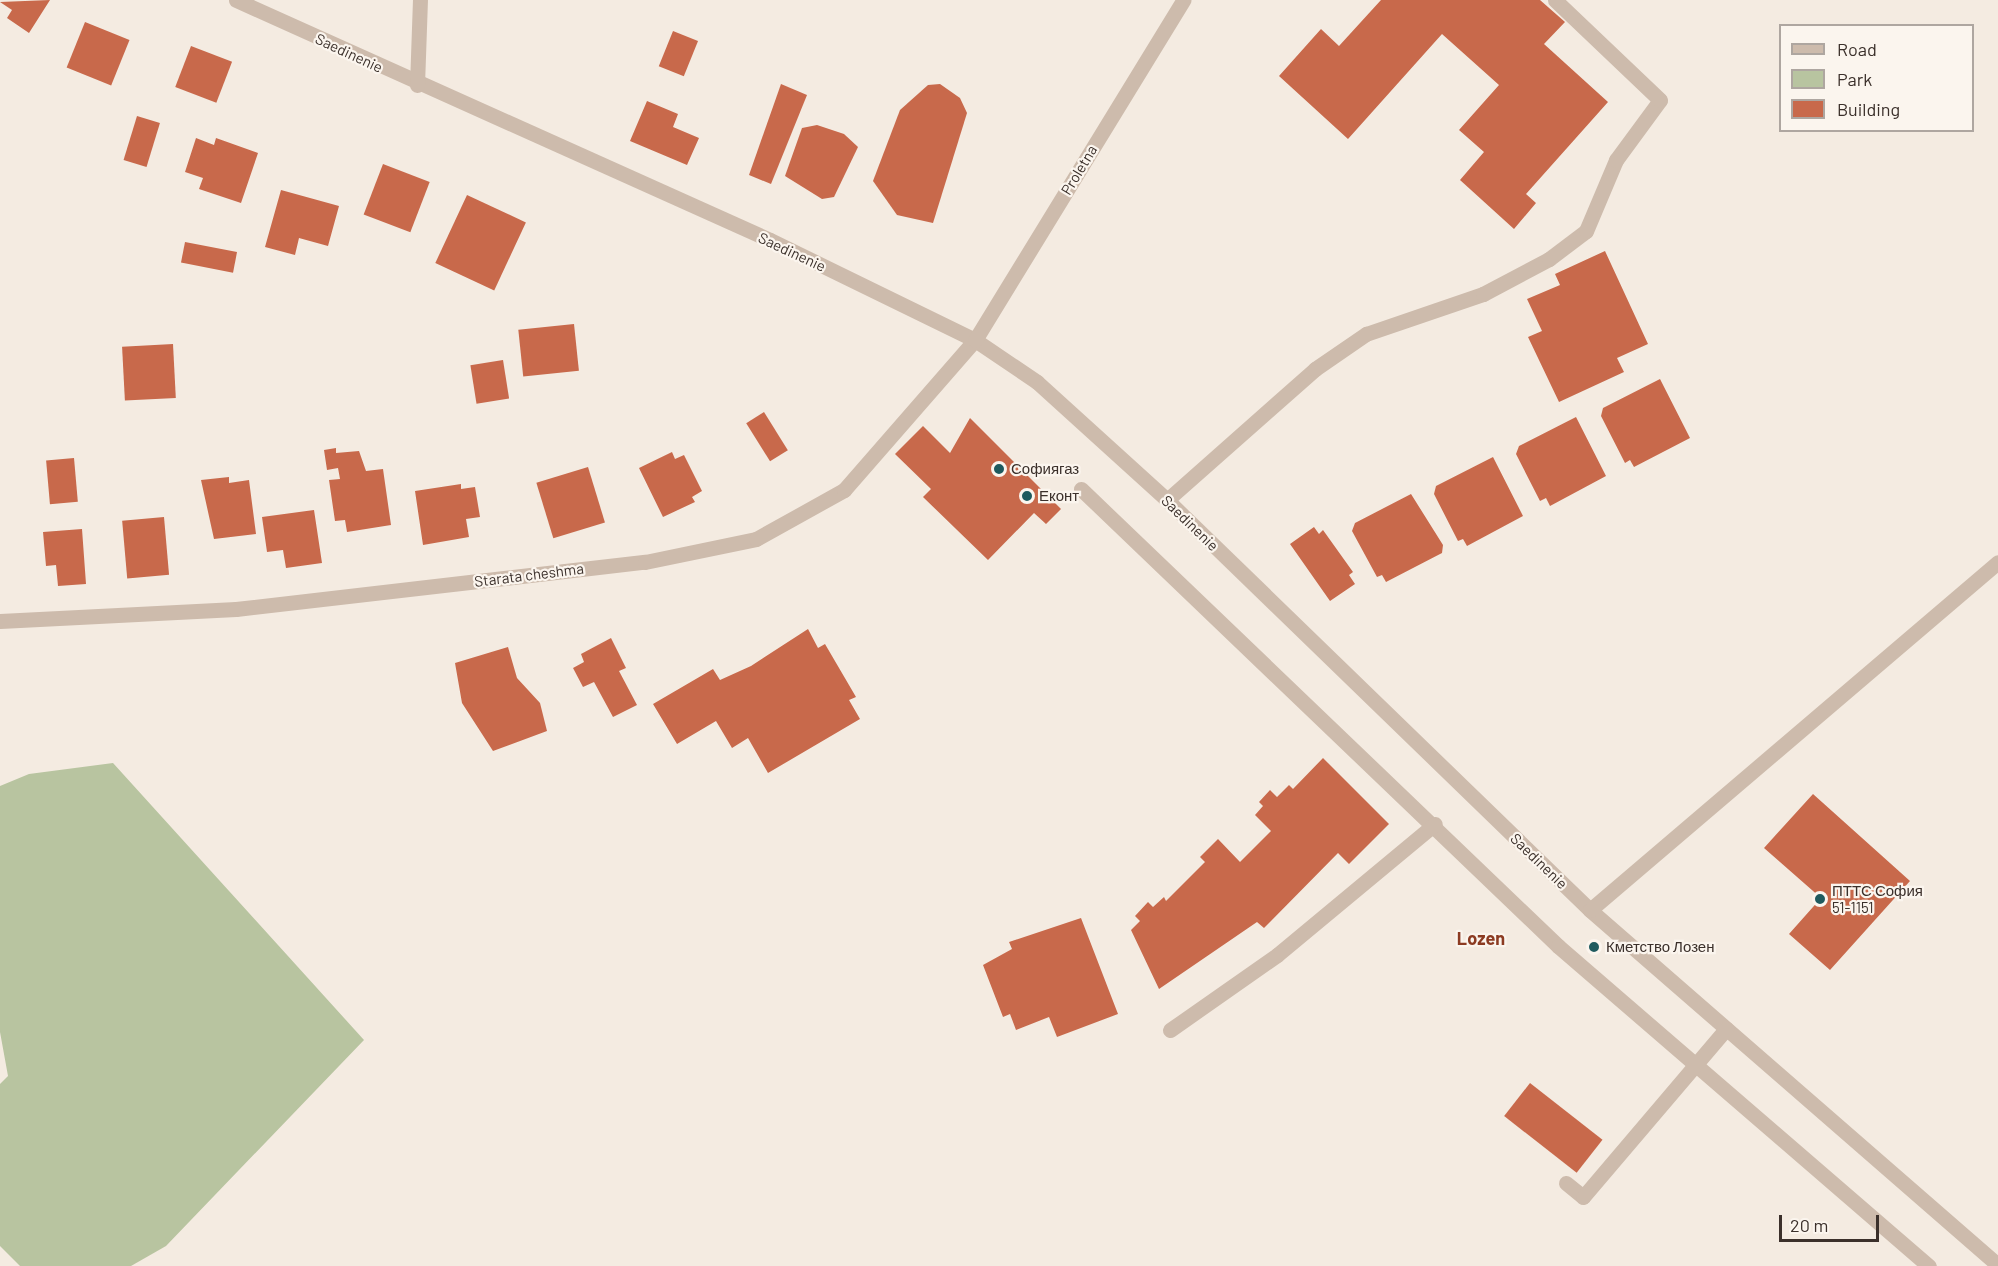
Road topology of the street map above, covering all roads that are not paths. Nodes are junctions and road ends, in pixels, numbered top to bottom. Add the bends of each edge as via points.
1 (236, 0) edge
2 (420, 0) edge
3 (1183, 0) edge
4 (1555, 0) edge
5 (417, 85) junction
6 (975, 340) junction
7 (1081, 489) dead end
8 (1167, 500) junction
9 (1998, 562) edge
10 (0, 621) edge
11 (1435, 824) junction
12 (1590, 910) junction
13 (1726, 1029) junction
14 (1170, 1030) dead end
15 (1694, 1068) junction
16 (1566, 1183) dead end
17 (1998, 1265) edge
18 (1929, 1266) edge

1 - 5 street, Saedinenie
2 - 5 street
3 - 6 street, Proletna
4 - 8 street via 1660,100 1616,160 1586,231 1549,260 1483,294 1366,334 1315,369
5 - 6 street, Saedinenie via 770,240
6 - 8 street, Saedinenie via 1037,382
6 - 10 street, Starata cheshma via 844,490 756,539 645,562 236,609
7 - 11 street via 1284,689
8 - 12 street, Saedinenie
9 - 12 street
11 - 14 street via 1277,955
11 - 15 street via 1558,946
12 - 13 street, Saedinenie
13 - 15 street
13 - 17 street, Saedinenie
15 - 16 street via 1583,1197
15 - 18 street

